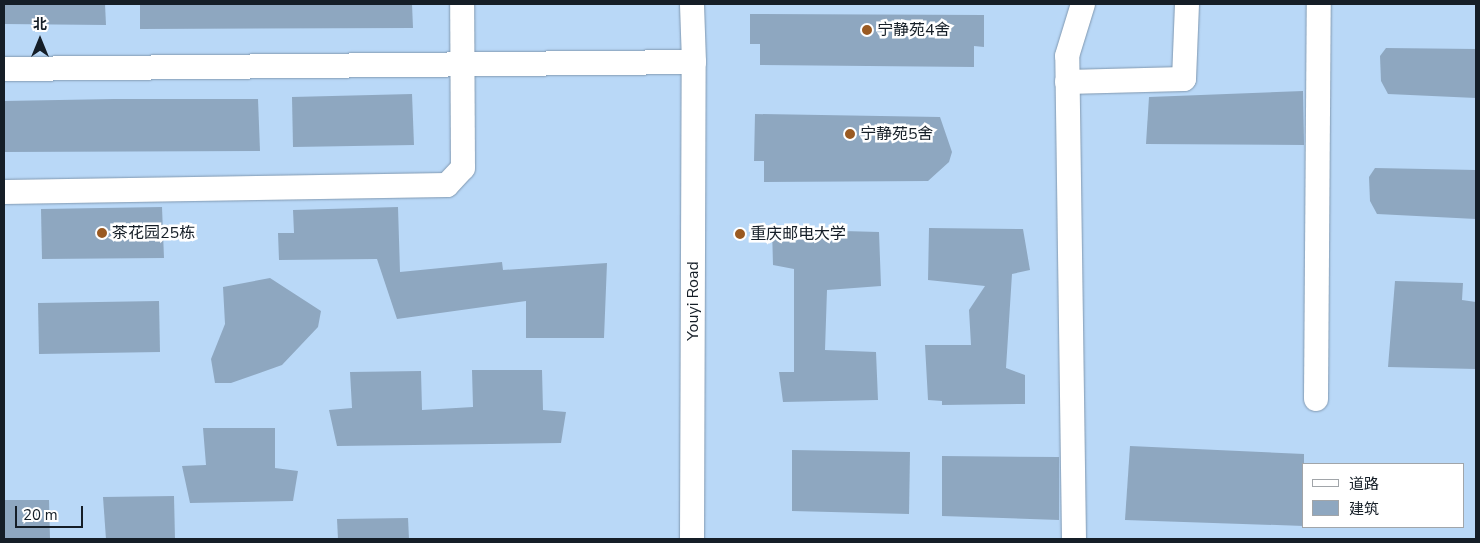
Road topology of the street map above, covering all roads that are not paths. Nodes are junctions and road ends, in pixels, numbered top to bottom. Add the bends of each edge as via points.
1 (462, 4) edge
2 (692, 4) edge
3 (1083, 4) edge
4 (1187, 4) edge
5 (1319, 4) edge
6 (463, 62) junction
7 (694, 62) junction
8 (4, 69) edge
9 (1067, 82) junction
10 (4, 192) edge
11 (1316, 399) dead end
12 (692, 539) edge
13 (1074, 539) edge

1 - 6 street
2 - 7 street, Youyi Road
3 - 9 street via 1067,56
4 - 9 street via 1184,79
5 - 11 street
6 - 7 street
6 - 8 street
6 - 10 street via 463,168 447,186
7 - 12 street, Youyi Road
9 - 13 street via 1076,449

